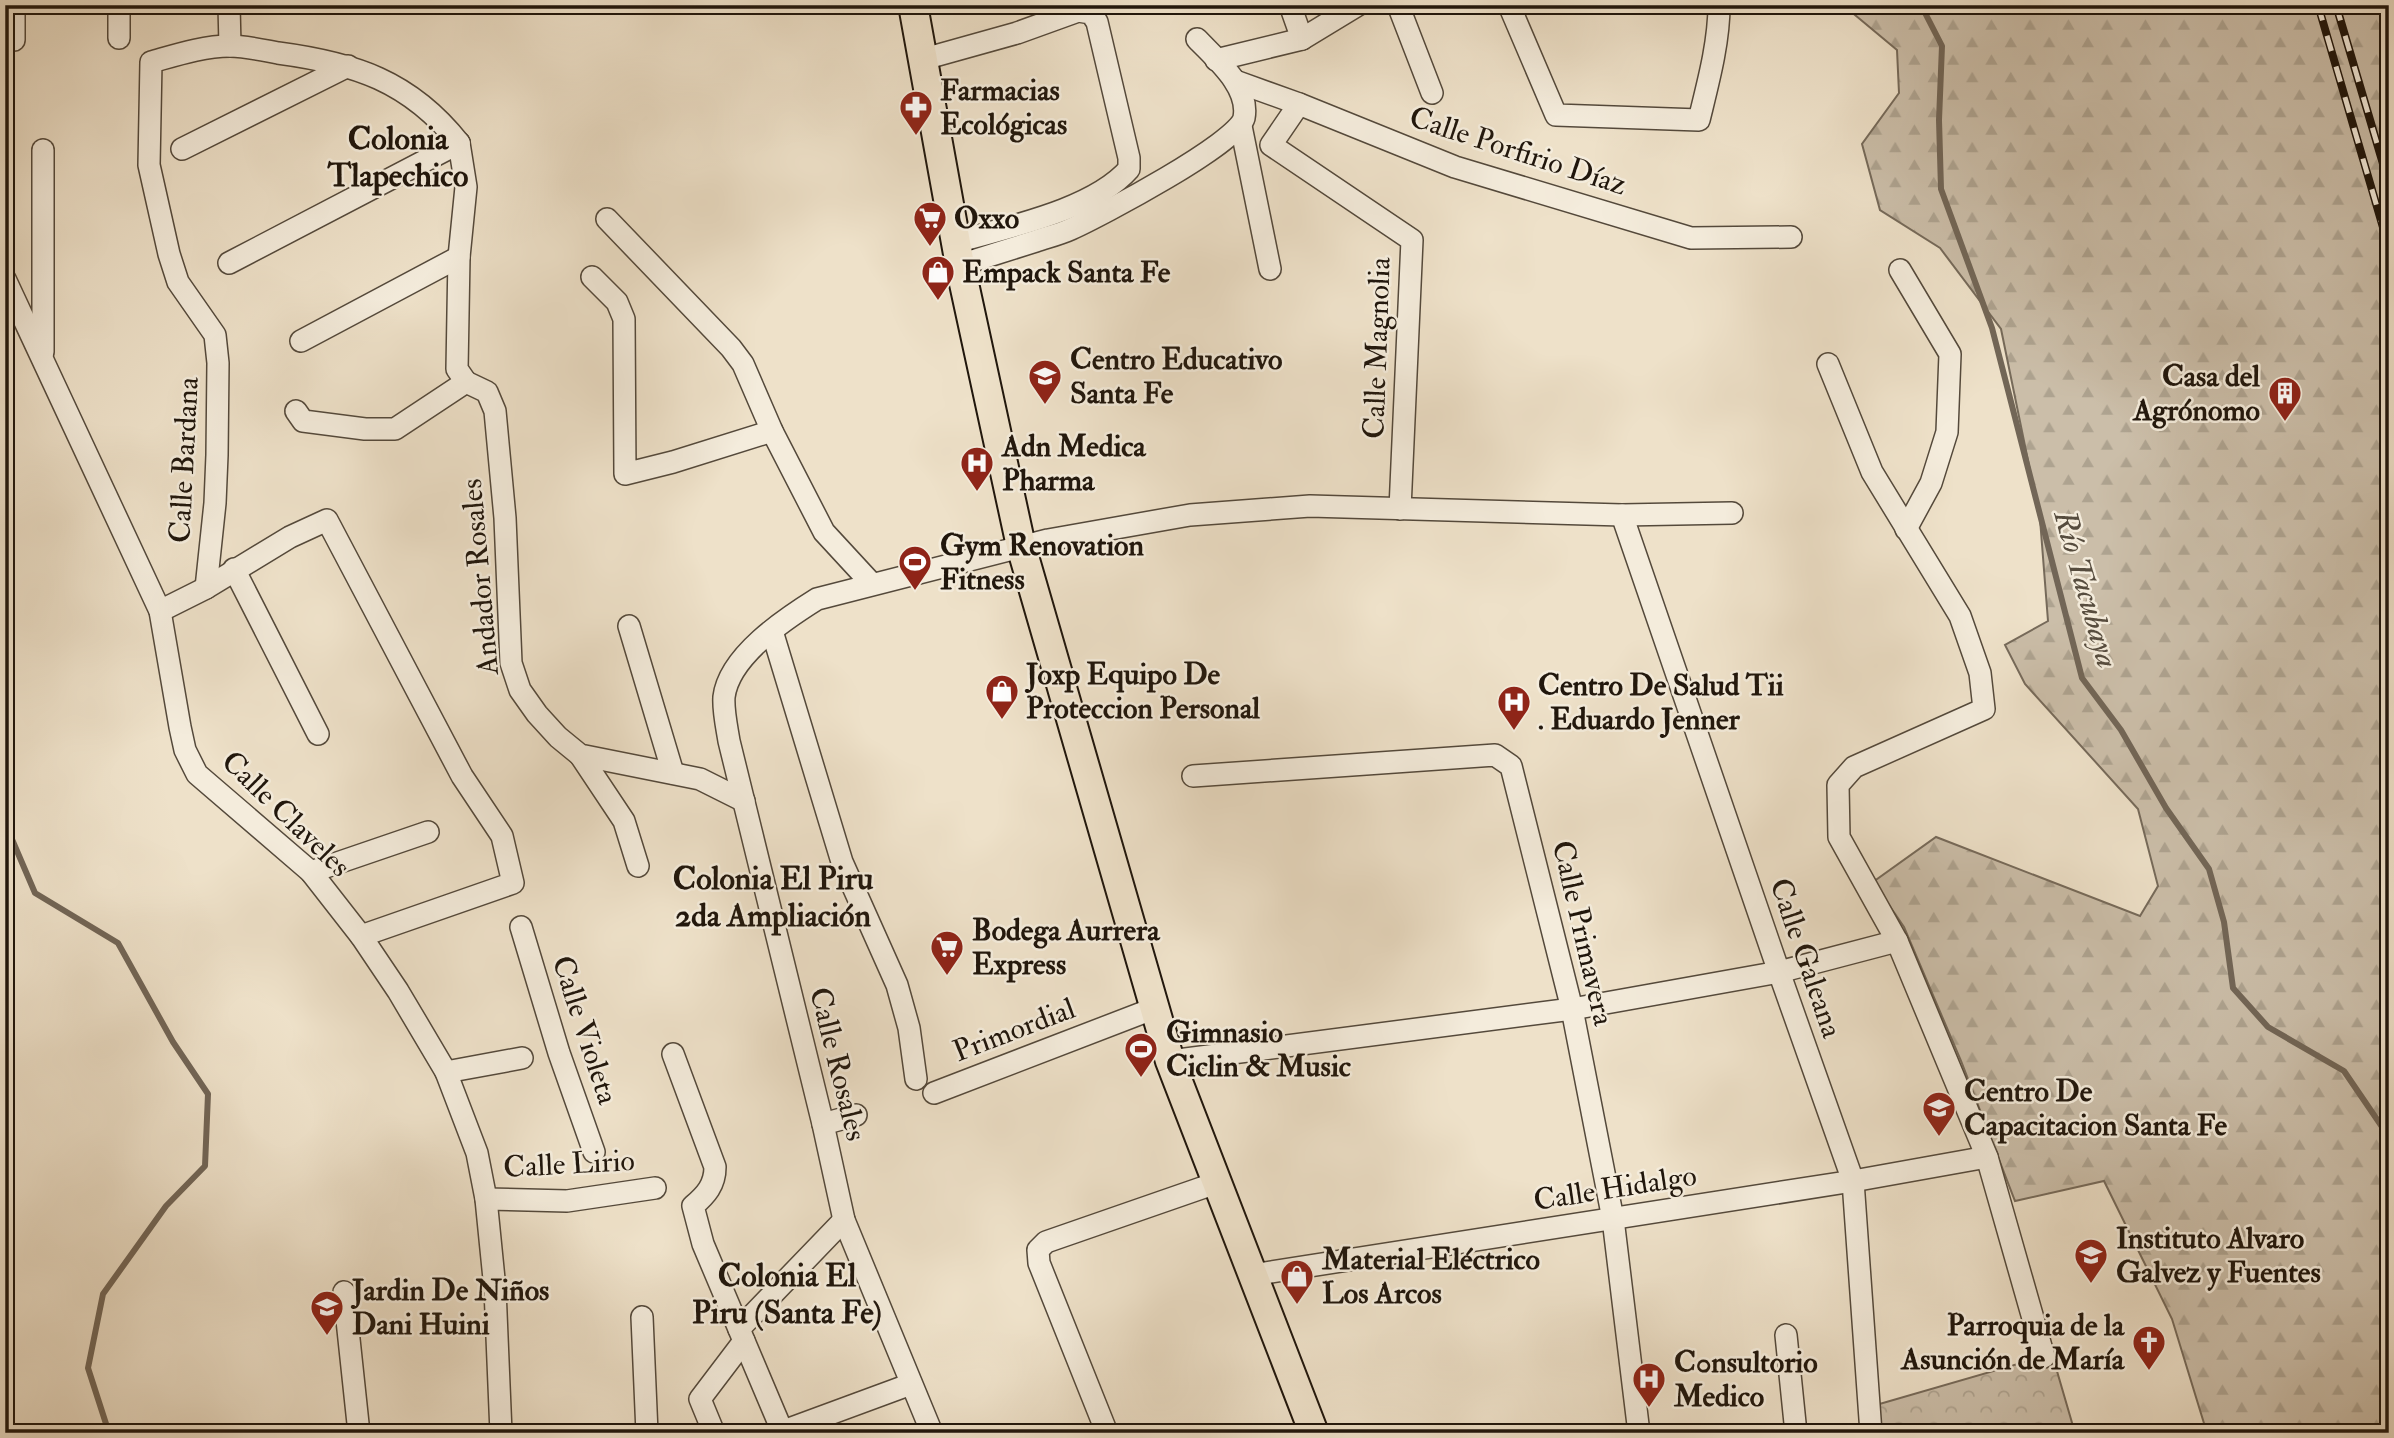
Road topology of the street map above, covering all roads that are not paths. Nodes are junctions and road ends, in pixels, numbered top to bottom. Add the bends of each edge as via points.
1 (14, 5) edge
2 (120, 5) edge
3 (229, 5) edge
4 (1290, 5) edge
5 (1358, 5) edge
6 (1398, 5) edge
7 (1509, 5) edge
8 (1718, 5) edge
9 (916, 9) edge
10 (119, 38) dead end
11 (1197, 39) dead end
12 (1302, 39) junction
13 (10, 40) edge
14 (230, 46) junction
15 (924, 59) junction
16 (1216, 60) junction
17 (348, 66) junction
18 (1235, 81) junction
19 (1432, 93) dead end
20 (1299, 104) junction
21 (1241, 126) junction
22 (459, 144) junction
23 (182, 149) dead end
24 (43, 150) dead end
25 (607, 219) dead end
26 (1791, 237) dead end
27 (958, 253) junction
28 (459, 257) junction
29 (229, 263) dead end
30 (1270, 270) dead end
31 (1900, 270) dead end
32 (592, 277) dead end
33 (5, 279) edge
34 (301, 341) dead end
35 (43, 357) junction
36 (1828, 364) dead end
37 (466, 382) junction
38 (296, 411) dead end
39 (772, 431) junction
40 (1400, 509) junction
41 (1732, 513) dead end
42 (1622, 515) junction
43 (1906, 529) junction
44 (1021, 546) junction
45 (234, 569) junction
46 (872, 584) junction
47 (206, 588) junction
48 (160, 611) junction
49 (629, 626) dead end
50 (772, 631) junction
51 (317, 734) dead end
52 (580, 755) junction
53 (673, 773) junction
54 (1193, 776) dead end
55 (744, 801) junction
56 (428, 832) dead end
57 (638, 866) dead end
58 (310, 872) junction
59 (521, 927) dead end
60 (361, 936) junction
61 (1896, 941) junction
62 (1779, 972) junction
63 (1155, 1008) junction
64 (1572, 1009) junction
65 (673, 1054) dead end
66 (522, 1058) dead end
67 (1170, 1060) junction
68 (446, 1072) junction
69 (916, 1079) dead end
70 (934, 1093) dead end
71 (856, 1115) dead end
72 (823, 1124) junction
73 (594, 1152) dead end
74 (1987, 1157) junction
75 (1853, 1181) junction
76 (1216, 1183) junction
77 (655, 1188) dead end
78 (486, 1199) junction
79 (1613, 1219) junction
80 (844, 1220) junction
81 (1252, 1275) junction
82 (344, 1292) dead end
83 (642, 1317) dead end
84 (741, 1335) junction
85 (1786, 1335) dead end
86 (2044, 1357) dead end
87 (911, 1384) junction
88 (781, 1432) edge
89 (359, 1433) edge
90 (501, 1433) edge
91 (647, 1433) edge
92 (714, 1433) edge
93 (932, 1433) edge
94 (1107, 1433) edge
95 (1314, 1433) edge
96 (1639, 1433) edge
97 (1796, 1433) edge
98 (1871, 1433) edge

1 - 13 street
2 - 10 street
3 - 14 street
4 - 12 street
5 - 12 street
6 - 19 street
7 - 8 street via 1556,115 1699,120
9 - 15 main road
11 - 16 street, Calle Porfirio Díaz
12 - 16 street
14 - 17 street
14 - 47 street, Calle Bardana via 151,62 149,165 169,254 178,282 215,335 217,467
15 - 27 main road
15 - 27 street via 1078,11 1091,13 1097,22 1129,158 1129,169 1122,177 1088,198
16 - 18 street, Calle Porfirio Díaz
17 - 22 street via 382,78 421,103
17 - 23 street
18 - 20 street, Calle Porfirio Díaz
18 - 21 street, Calle Porfirio Díaz via 1243,100
20 - 26 street, Calle Porfirio Díaz via 1455,167 1691,238
20 - 40 street, Calle Magnolia via 1271,145 1412,240
21 - 27 street via 1188,166 1070,230
21 - 30 street, Calle Porfirio Díaz
22 - 28 street via 466,187
22 - 29 street
24 - 35 street
25 - 39 street via 732,348
27 - 44 main road
28 - 34 street
28 - 37 street via 457,369
31 - 43 street via 1950,354 1947,432 1931,483
32 - 39 street via 617,302 624,319 625,474
33 - 35 street, Calle Claveles
35 - 48 street, Calle Claveles
36 - 43 street via 1872,472
37 - 38 street via 395,429 303,421
37 - 52 street, Andador Rosales via 487,392 495,411 511,663 520,690 537,714
39 - 46 street via 824,532
40 - 42 street
40 - 44 street via 1310,506 1191,514
41 - 42 street
42 - 62 street, Calle Galeana
43 - 61 street via 1959,616 1980,673 1984,709 1854,767 1838,785 1839,837
44 - 46 street
44 - 63 main road
45 - 47 street
45 - 51 street
45 - 60 street via 327,520 462,776 502,836 513,883
46 - 50 street via 817,599
47 - 48 street
48 - 58 street, Calle Claveles via 185,750 197,774
49 - 53 street
50 - 55 street, Calle Rosales via 734,672 724,697
50 - 69 street via 842,862 897,985
52 - 53 street, Andador Rosales
52 - 57 street via 624,821
53 - 55 street, Andador Rosales via 700,779
54 - 64 street, Calle Primavera via 1494,755 1511,766
55 - 72 street, Calle Rosales
56 - 58 street
58 - 60 street, Calle Claveles
59 - 73 street, Calle Violeta
60 - 68 street, Calle Claveles
61 - 62 street
61 - 74 street
62 - 64 street
62 - 75 street, Calle Galeana
63 - 67 main road
63 - 70 street, Primordial
64 - 67 street
64 - 79 street, Calle Primavera
65 - 84 street via 715,1167 708,1192 693,1206 703,1244
66 - 68 street
67 - 76 main road
68 - 78 street, Calle Claveles via 477,1153
71 - 72 street
72 - 80 street, Calle Rosales
74 - 75 street, Calle Hidalgo
74 - 86 street
75 - 79 street, Calle Hidalgo
75 - 98 street, Calle Galeana
76 - 81 main road
76 - 94 street via 1046,1242 1038,1250 1039,1263
77 - 78 street, Calle Lirio via 567,1201
78 - 90 street, Calle Claveles
79 - 81 street, Calle Hidalgo
79 - 96 street, Calle Primavera
80 - 84 street
80 - 87 street, Calle Rosales
81 - 95 main road
82 - 89 street
83 - 91 street
84 - 88 street
84 - 92 street via 700,1399
85 - 97 street
87 - 88 street
87 - 93 street, Calle Rosales

